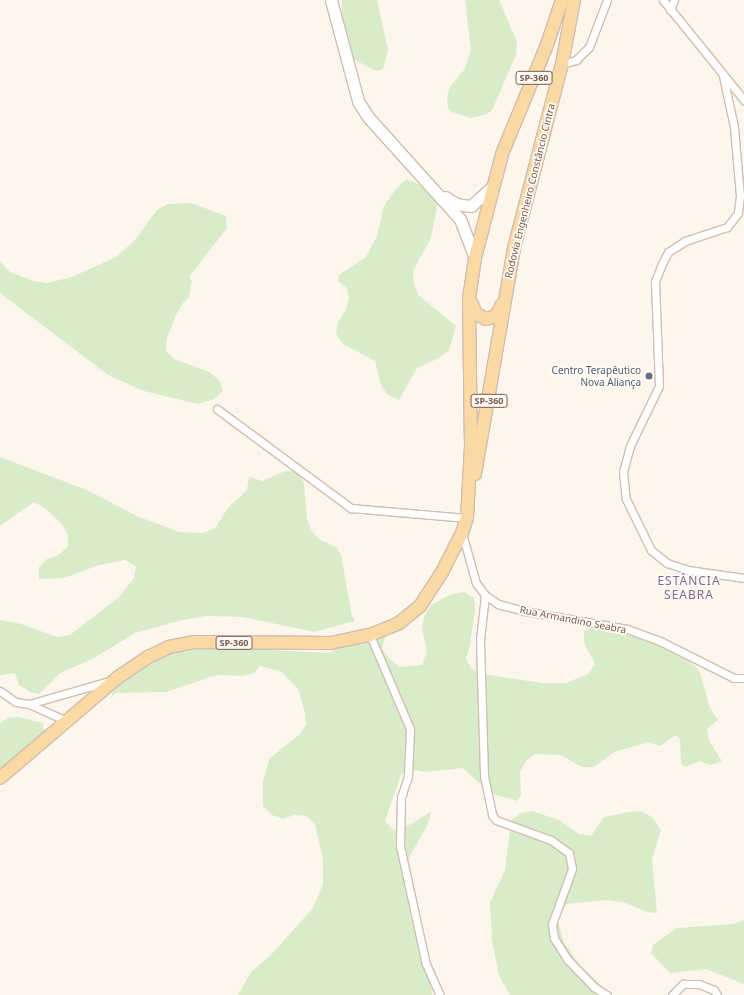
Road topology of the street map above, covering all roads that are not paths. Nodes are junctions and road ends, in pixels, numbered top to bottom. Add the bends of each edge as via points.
1 (331, 0) edge
2 (562, 0) edge
3 (574, 0) edge
4 (607, 0) edge
5 (663, 0) edge
6 (674, 0) edge
7 (670, 10) junction
8 (562, 64) junction
9 (723, 76) junction
10 (744, 100) edge
11 (493, 186) junction
12 (436, 192) junction
13 (475, 258) junction
14 (469, 299) junction
15 (504, 301) junction
16 (217, 409) dead end
17 (469, 500) junction
18 (467, 518) junction
19 (462, 533) junction
20 (744, 578) edge
21 (485, 595) junction
22 (370, 635) junction
23 (117, 678) junction
24 (744, 678) edge
25 (0, 691) edge
26 (29, 704) junction
27 (67, 721) junction
28 (0, 778) edge
29 (440, 995) edge
30 (607, 995) edge
31 (672, 995) edge
32 (717, 995) edge

1 - 12 main road via 358,101 368,117
2 - 11 main road, Rodovia Engenheiro Constâncio Cintra / SP-360 via 547,45 502,154
3 - 8 main road, Rodovia Engenheiro Constâncio Cintra / SP-360
4 - 8 street via 589,47 576,60
5 - 7 street
6 - 7 street
7 - 9 street
8 - 15 main road, Rodovia Engenheiro Constâncio Cintra / SP-360 via 514,248
9 - 10 street
9 - 20 street via 734,127 740,196 738,213 727,226 685,241 668,252 661,266 655,282 659,386 630,446 623,472 626,499 651,550 667,563 688,570
11 - 12 main road via 471,206 456,204
11 - 13 main road, Rodovia Engenheiro Constâncio Cintra / SP-360
12 - 13 main road via 460,219
13 - 14 main road, Rodovia Engenheiro Constâncio Cintra / SP-360
14 - 15 main road via 476,314 486,319 496,316
14 - 17 main road, Rodovia Engenheiro Constâncio Cintra / SP-360
15 - 17 main road, Rodovia Engenheiro Constâncio Cintra / SP-360 via 482,448
16 - 18 street via 351,508
17 - 18 main road, Rodovia Engenheiro Constâncio Cintra / SP-360
18 - 19 main road, Rodovia Engenheiro Constâncio Cintra / SP-360
19 - 21 street, Rua Armandino Seabra via 476,583
19 - 22 main road, Rodovia Engenheiro Constâncio Cintra / SP-360 via 441,574 420,606 398,623
21 - 24 street, Rua Armandino Seabra via 498,604 524,611 627,629 662,642 734,678
21 - 30 street via 480,632 484,776 492,815 496,820 551,840 569,853 572,869 552,924 554,938 567,959 594,987
22 - 23 main road, Rodovia Engenheiro Constâncio Cintra / SP-360 via 331,643 194,642 169,647 148,656
22 - 29 street via 410,729 408,776 401,797 400,846 426,964
23 - 26 street
23 - 27 main road, Rodovia Engenheiro Constâncio Cintra / SP-360
25 - 26 street via 16,702
26 - 27 street
27 - 28 main road, Rodovia Engenheiro Constâncio Cintra / SP-360
31 - 32 street via 683,984 699,984 714,990

